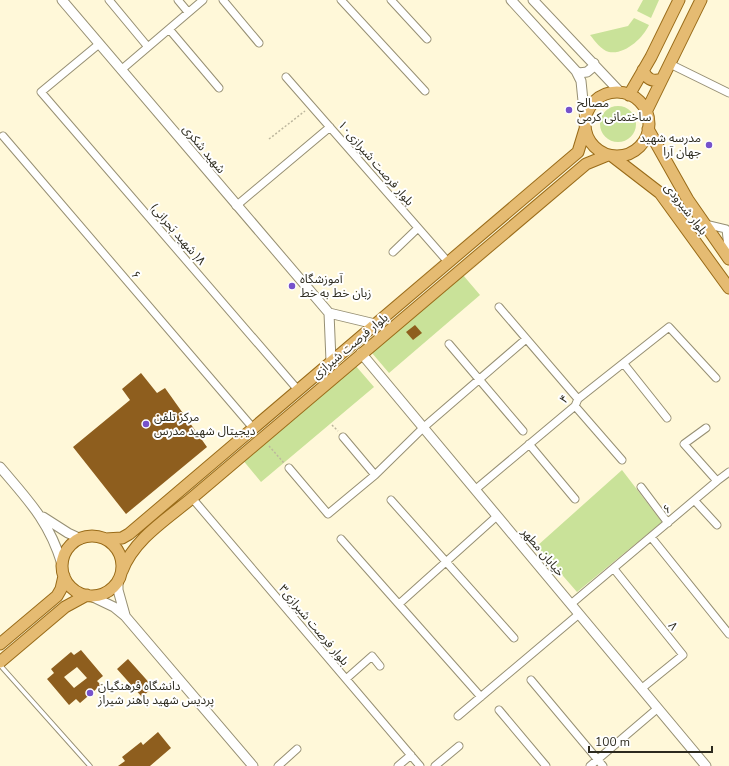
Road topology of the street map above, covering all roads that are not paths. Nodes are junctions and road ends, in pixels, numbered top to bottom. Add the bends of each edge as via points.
1 (62, 0) edge
2 (109, 0) edge
3 (178, 0) edge
4 (203, 0) edge
5 (223, 0) edge
6 (391, 0) edge
7 (511, 0) edge
8 (534, 0) edge
9 (680, 0) edge
10 (701, 0) edge
11 (345, 1) edge
12 (188, 12) junction
13 (169, 29) junction
14 (427, 40) dead end
15 (259, 43) dead end
16 (99, 44) junction
17 (148, 47) junction
18 (594, 62) junction
19 (670, 64) junction
20 (121, 70) junction
21 (643, 70) junction
22 (576, 71) junction
23 (286, 77) dead end
24 (662, 79) junction
25 (219, 88) dead end
26 (425, 91) dead end
27 (729, 92) edge
28 (625, 94) junction
29 (646, 112) junction
30 (585, 125) junction
31 (330, 126) junction
32 (648, 129) junction
33 (3, 136) dead end
34 (610, 155) junction
35 (236, 206) junction
36 (705, 224) junction
37 (727, 227) edge
38 (418, 228) junction
39 (393, 252) dead end
40 (729, 258) edge
41 (448, 262) junction
42 (729, 288) edge
43 (499, 307) dead end
44 (329, 313) junction
45 (375, 324) junction
46 (526, 339) junction
47 (449, 344) dead end
48 (361, 353) junction
49 (331, 361) junction
50 (624, 364) junction
51 (716, 378) dead end
52 (478, 379) junction
53 (298, 390) junction
54 (577, 402) junction
55 (667, 418) dead end
56 (424, 427) junction
57 (253, 428) junction
58 (706, 428) dead end
59 (522, 432) dead end
60 (343, 437) dead end
61 (529, 444) junction
62 (622, 460) dead end
63 (0, 467) edge
64 (289, 468) road end
65 (729, 472) edge
66 (375, 475) junction
67 (717, 481) junction
68 (641, 487) dead end
69 (476, 489) junction
70 (192, 498) junction
71 (575, 499) dead end
72 (391, 500) dead end
73 (694, 501) junction
74 (40, 515) junction
75 (497, 516) junction
76 (668, 522) junction
77 (717, 525) dead end
78 (651, 537) junction
79 (81, 539) junction
80 (105, 539) junction
81 (341, 540) dead end
82 (446, 562) junction
83 (62, 564) junction
84 (614, 569) junction
85 (64, 576) junction
86 (120, 576) junction
87 (89, 596) junction
88 (399, 604) junction
89 (571, 604) junction
90 (579, 614) junction
91 (125, 616) junction
92 (729, 634) edge
93 (514, 638) dead end
94 (0, 644) edge
95 (0, 663) edge
96 (380, 666) dead end
97 (346, 679) junction
98 (531, 680) dead end
99 (641, 689) junction
100 (481, 697) junction
101 (658, 708) junction
102 (499, 710) dead end
103 (458, 716) dead end
104 (459, 746) dead end
105 (297, 749) dead end
106 (411, 755) junction
107 (598, 760) junction
108 (90, 766) edge
109 (253, 766) edge
110 (278, 766) edge
111 (398, 766) edge
112 (420, 766) edge
113 (436, 766) edge
114 (546, 766) edge
115 (590, 766) edge
116 (603, 766) edge
117 (706, 766) edge

1 - 16 street, شهید شکری
2 - 17 street
3 - 12 street
4 - 12 street
5 - 15 street
6 - 14 street
7 - 22 street
8 - 18 street
9 - 21 main road
10 - 19 main road
11 - 26 street
12 - 13 street
13 - 17 street
13 - 25 street
16 - 20 street, شهید شکری
16 - 53 street, (شهید بَحرانی )۸ via 41,92
17 - 20 street
18 - 22 street via 593,67 587,72
18 - 28 street
19 - 24 main road
19 - 27 street
20 - 35 street, شهید شکری
21 - 24 main road via 650,80
21 - 28 main road
22 - 30 street via 581,81
23 - 31 street, بلوار فرصت شیرازی۱۰
24 - 29 main road
28 - 29 main road via 639,102
28 - 30 main road via 610,93 600,97 590,107
29 - 32 main road
30 - 34 main road via 592,144 597,150
30 - 41 main road, بلوار فرصت شیرازی via 578,152
31 - 35 street
31 - 38 street, بلوار فرصت شیرازی۱۰
32 - 34 main road via 646,137 636,150 621,156
32 - 36 main road, بلوار شیرودی via 688,200
33 - 57 street, ۶
34 - 42 main road, بلوار شیرودی via 660,193
34 - 48 main road, بلوار فرصت شیرازی via 586,164
35 - 44 street, شهید شکری
36 - 37 street
36 - 40 main road, بلوار شیرودی
37 - 40 street
38 - 39 street
38 - 41 street, بلوار فرصت شیرازی۱۰
41 - 45 main road, بلوار فرصت شیرازی
43 - 46 street
44 - 45 street
44 - 49 street
45 - 49 main road, بلوار فرصت شیرازی
46 - 52 street
46 - 54 street
47 - 52 street
48 - 56 street, خیابان مطهر
48 - 70 main road, بلوار فرصت شیرازی
49 - 53 main road, بلوار فرصت شیرازی
50 - 51 street, ۴ via 669,327
50 - 54 street, ۴
50 - 55 street
52 - 56 street
52 - 59 street
53 - 57 main road, بلوار فرصت شیرازی
54 - 61 street, ۴
54 - 62 street
56 - 66 street
56 - 69 street, خیابان مطهر
57 - 80 main road, بلوار فرصت شیرازی via 128,534 122,538
58 - 67 street via 684,444
60 - 66 street
61 - 69 street, ۴
61 - 71 street
63 - 74 street
64 - 66 street via 328,514
65 - 67 street, ۶
67 - 73 street, ۶
68 - 76 street
69 - 75 street, خیابان مطهر
70 - 86 main road, بلوار فرصت شیرازی via 135,546 126,559
70 - 97 street, ۳بلوار فرصت شیرازی
72 - 82 street
73 - 76 street, ۶
73 - 77 street
74 - 79 street
74 - 83 street via 52,535
75 - 82 street
75 - 89 street, خیابان مطهر
76 - 78 street, ۶
78 - 84 street, ۶
78 - 92 street
79 - 80 main road via 93,536
79 - 83 main road via 68,548
80 - 86 main road via 117,550 121,558
81 - 88 street
82 - 88 street
82 - 93 street
83 - 85 main road
84 - 89 street, ۶
84 - 99 street, ۸ via 682,655
85 - 87 main road via 74,590
85 - 94 main road via 57,596
86 - 87 main road via 107,592
86 - 91 street via 119,596
87 - 91 street via 114,606
87 - 95 main road via 65,607
88 - 100 street
89 - 90 street, خیابان مطهر
90 - 99 street, خیابان مطهر
90 - 100 street
91 - 109 street
95 - 108 lane
96 - 97 street via 372,656
97 - 106 street, ۳بلوار فرصت شیرازی
98 - 107 street
99 - 101 street, خیابان مطهر
100 - 103 street
101 - 107 street
101 - 117 street, خیابان مطهر
102 - 114 street
104 - 113 street
105 - 110 street
106 - 111 street
106 - 112 street, ۳بلوار فرصت شیرازی
107 - 115 street
107 - 116 street

